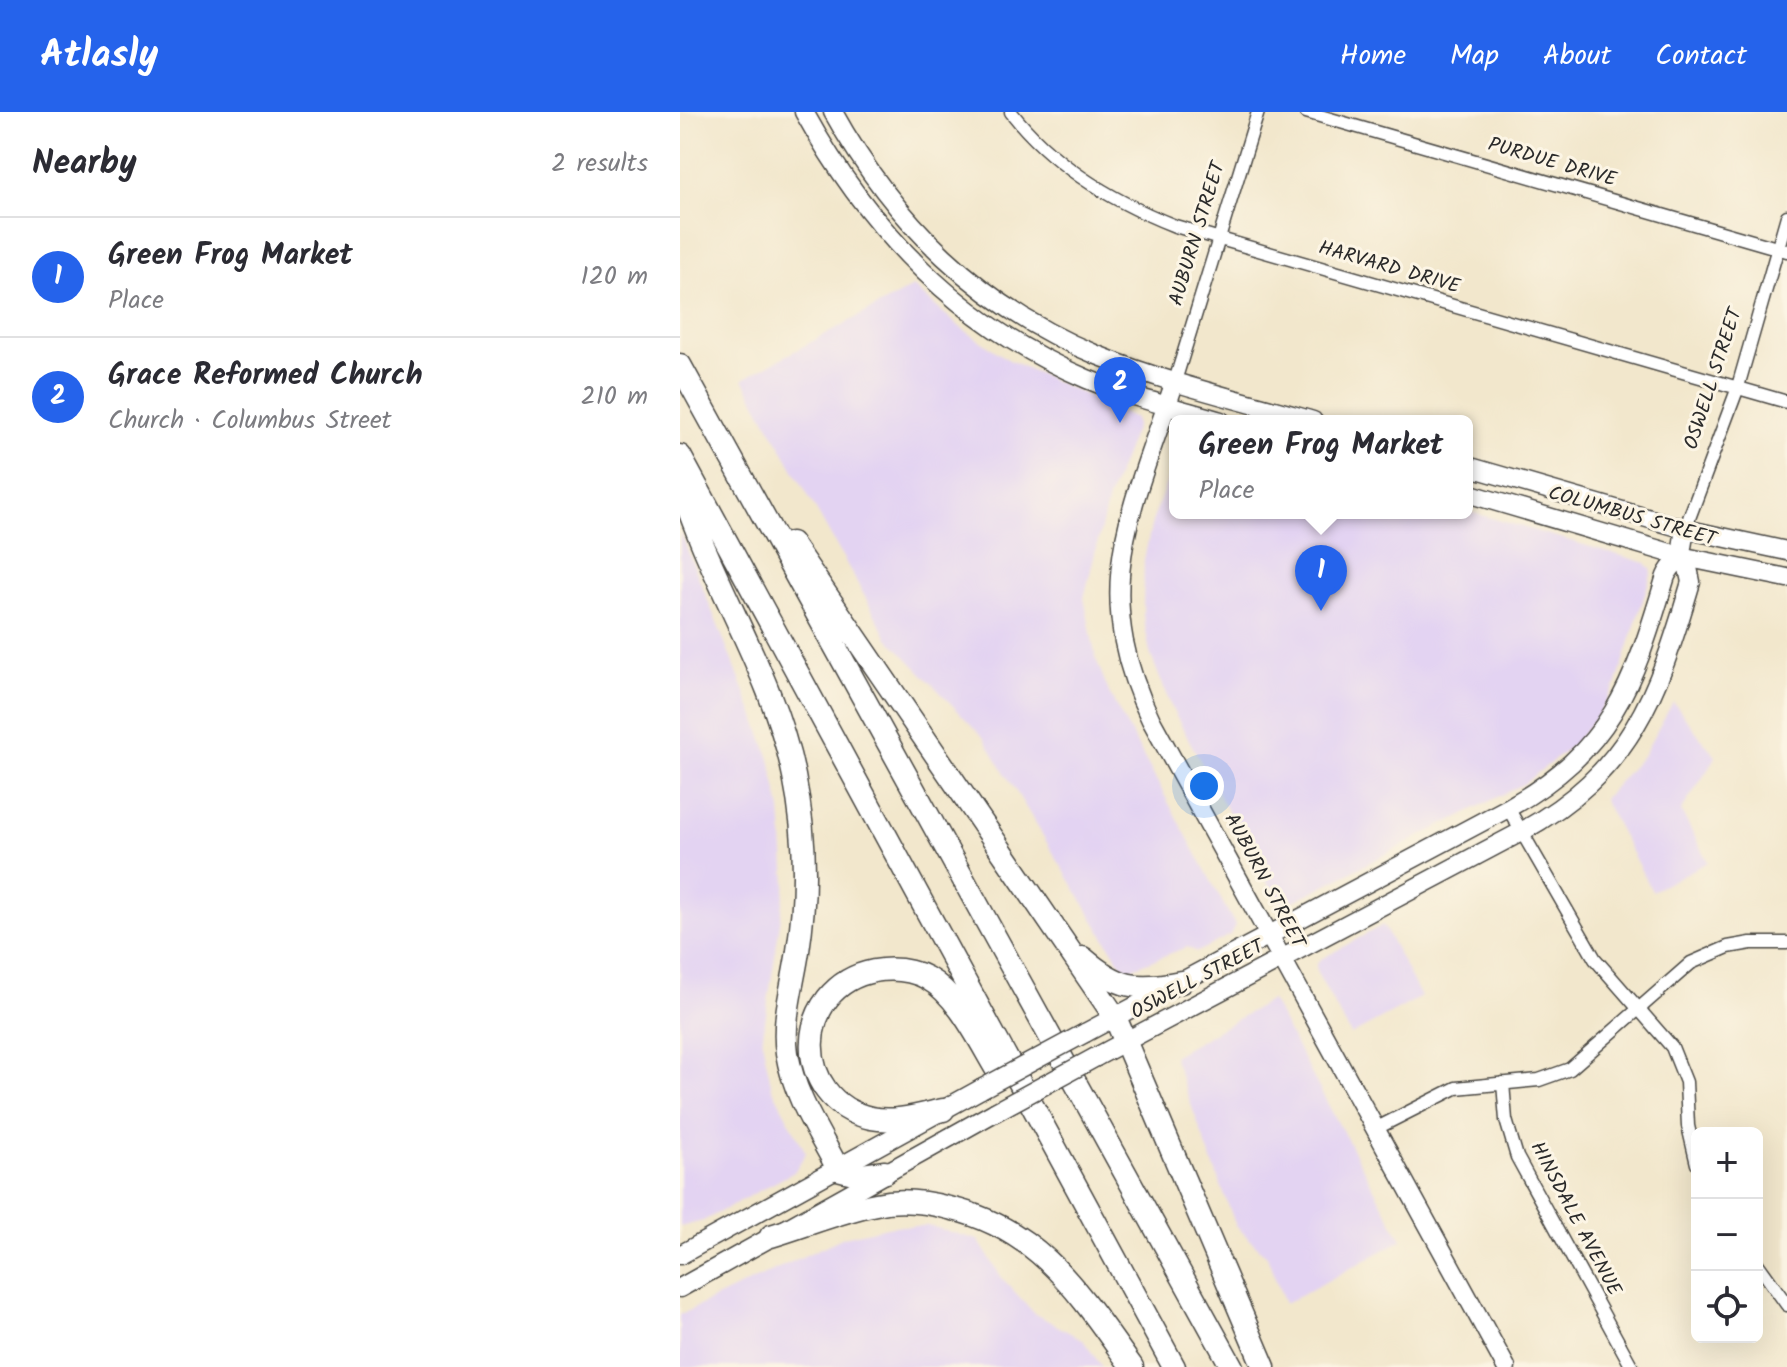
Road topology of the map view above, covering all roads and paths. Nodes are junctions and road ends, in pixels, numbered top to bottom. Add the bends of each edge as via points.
1 (804, 112) edge
2 (833, 112) edge
3 (1011, 112) edge
4 (1258, 112) edge
5 (1306, 112) edge
6 (1787, 216) edge
7 (1221, 240) junction
8 (1782, 250) edge
9 (680, 365) edge
10 (1175, 381) junction
11 (1737, 390) junction
12 (1787, 402) edge
13 (1167, 405) junction
14 (1201, 415) edge
15 (1292, 415) edge
16 (680, 456) edge
17 (1473, 468) edge
18 (736, 469) junction
19 (680, 483) edge
20 (1473, 495) edge
21 (1685, 529) junction
22 (1787, 551) edge
23 (1680, 556) junction
24 (1787, 578) edge
25 (1508, 808) junction
26 (1521, 832) junction
27 (1269, 935) junction
28 (1787, 943) edge
29 (1066, 944) junction
30 (1282, 961) junction
31 (1181, 982) junction
32 (1639, 1008) junction
33 (1115, 1017) junction
34 (1128, 1041) junction
35 (1503, 1083) junction
36 (943, 1110) junction
37 (1691, 1127) edge
38 (1375, 1129) junction
39 (838, 1169) junction
40 (885, 1172) junction
41 (771, 1236) junction
42 (680, 1255) edge
43 (1763, 1271) edge
44 (680, 1288) edge
45 (1787, 1305) edge
46 (1141, 1308) junction
47 (1132, 1367) edge
48 (1174, 1367) edge
49 (1232, 1367) edge
50 (1264, 1367) edge
51 (1506, 1367) edge
52 (1632, 1367) edge

1 - 13 main road via 871,217 950,297 1052,363
2 - 10 main road via 891,201 966,277 1064,340
3 - 7 street, HARVARD DRIVE via 1061,162 1115,199
4 - 7 street, AUBURN STREET
5 - 8 street, PURDUE DRIVE
6 - 8 street, OSWELL STREET
7 - 10 street, AUBURN STREET
7 - 11 street, HARVARD DRIVE
8 - 11 street, OSWELL STREET
9 - 18 highway
10 - 13 main road, AUBURN STREET
10 - 15 main road
11 - 12 street, HARVARD DRIVE
11 - 21 street, OSWELL STREET
13 - 14 main road
13 - 27 main road, AUBURN STREET via 1124,534 1118,590 1123,646 1151,720
16 - 46 highway
17 - 21 main road, COLUMBUS STREET
18 - 29 highway via 828,594
18 - 49 highway
19 - 39 highway via 774,706 791,763 804,852 787,1050 804,1105
20 - 23 main road, COLUMBUS STREET
21 - 22 main road, COLUMBUS STREET
21 - 23 main road, OSWELL STREET
23 - 24 main road, COLUMBUS STREET
23 - 25 main road, OSWELL STREET via 1667,573 1636,672 1608,721 1572,764
23 - 26 main road, OSWELL STREET via 1691,582 1666,667 1641,719 1589,786
25 - 26 street
25 - 27 main road, OSWELL STREET
26 - 30 main road, OSWELL STREET
26 - 32 street via 1595,959
27 - 30 main road, AUBURN STREET
27 - 31 main road, OSWELL STREET
28 - 32 street via 1751,943 1709,954 1672,977
29 - 31 highway via 1124,986
29 - 33 highway
30 - 34 main road, OSWELL STREET
30 - 38 main road, AUBURN STREET
31 - 33 main road, OSWELL STREET
32 - 35 street via 1570,1069 1539,1080
32 - 37 street via 1681,1064
33 - 34 highway
33 - 36 main road, OSWELL STREET, bridge
34 - 40 main road, OSWELL STREET, bridge
34 - 50 highway
35 - 38 street via 1456,1088
35 - 52 street, HINSDALE AVENUE via 1517,1157
36 - 39 main road, OSWELL STREET
36 - 46 highway via 897,1120 870,1118 841,1103 823,1084 812,1033 820,1006 841,984 870,972 901,969 929,979 943,991
38 - 51 main road, AUBURN STREET
39 - 40 highway via 862,1175
39 - 42 main road, OSWELL STREET
40 - 41 main road, OSWELL STREET
41 - 44 main road, OSWELL STREET
41 - 47 highway via 877,1203 931,1203 980,1218 1026,1240 1054,1264
43 - 45 street
46 - 48 highway

